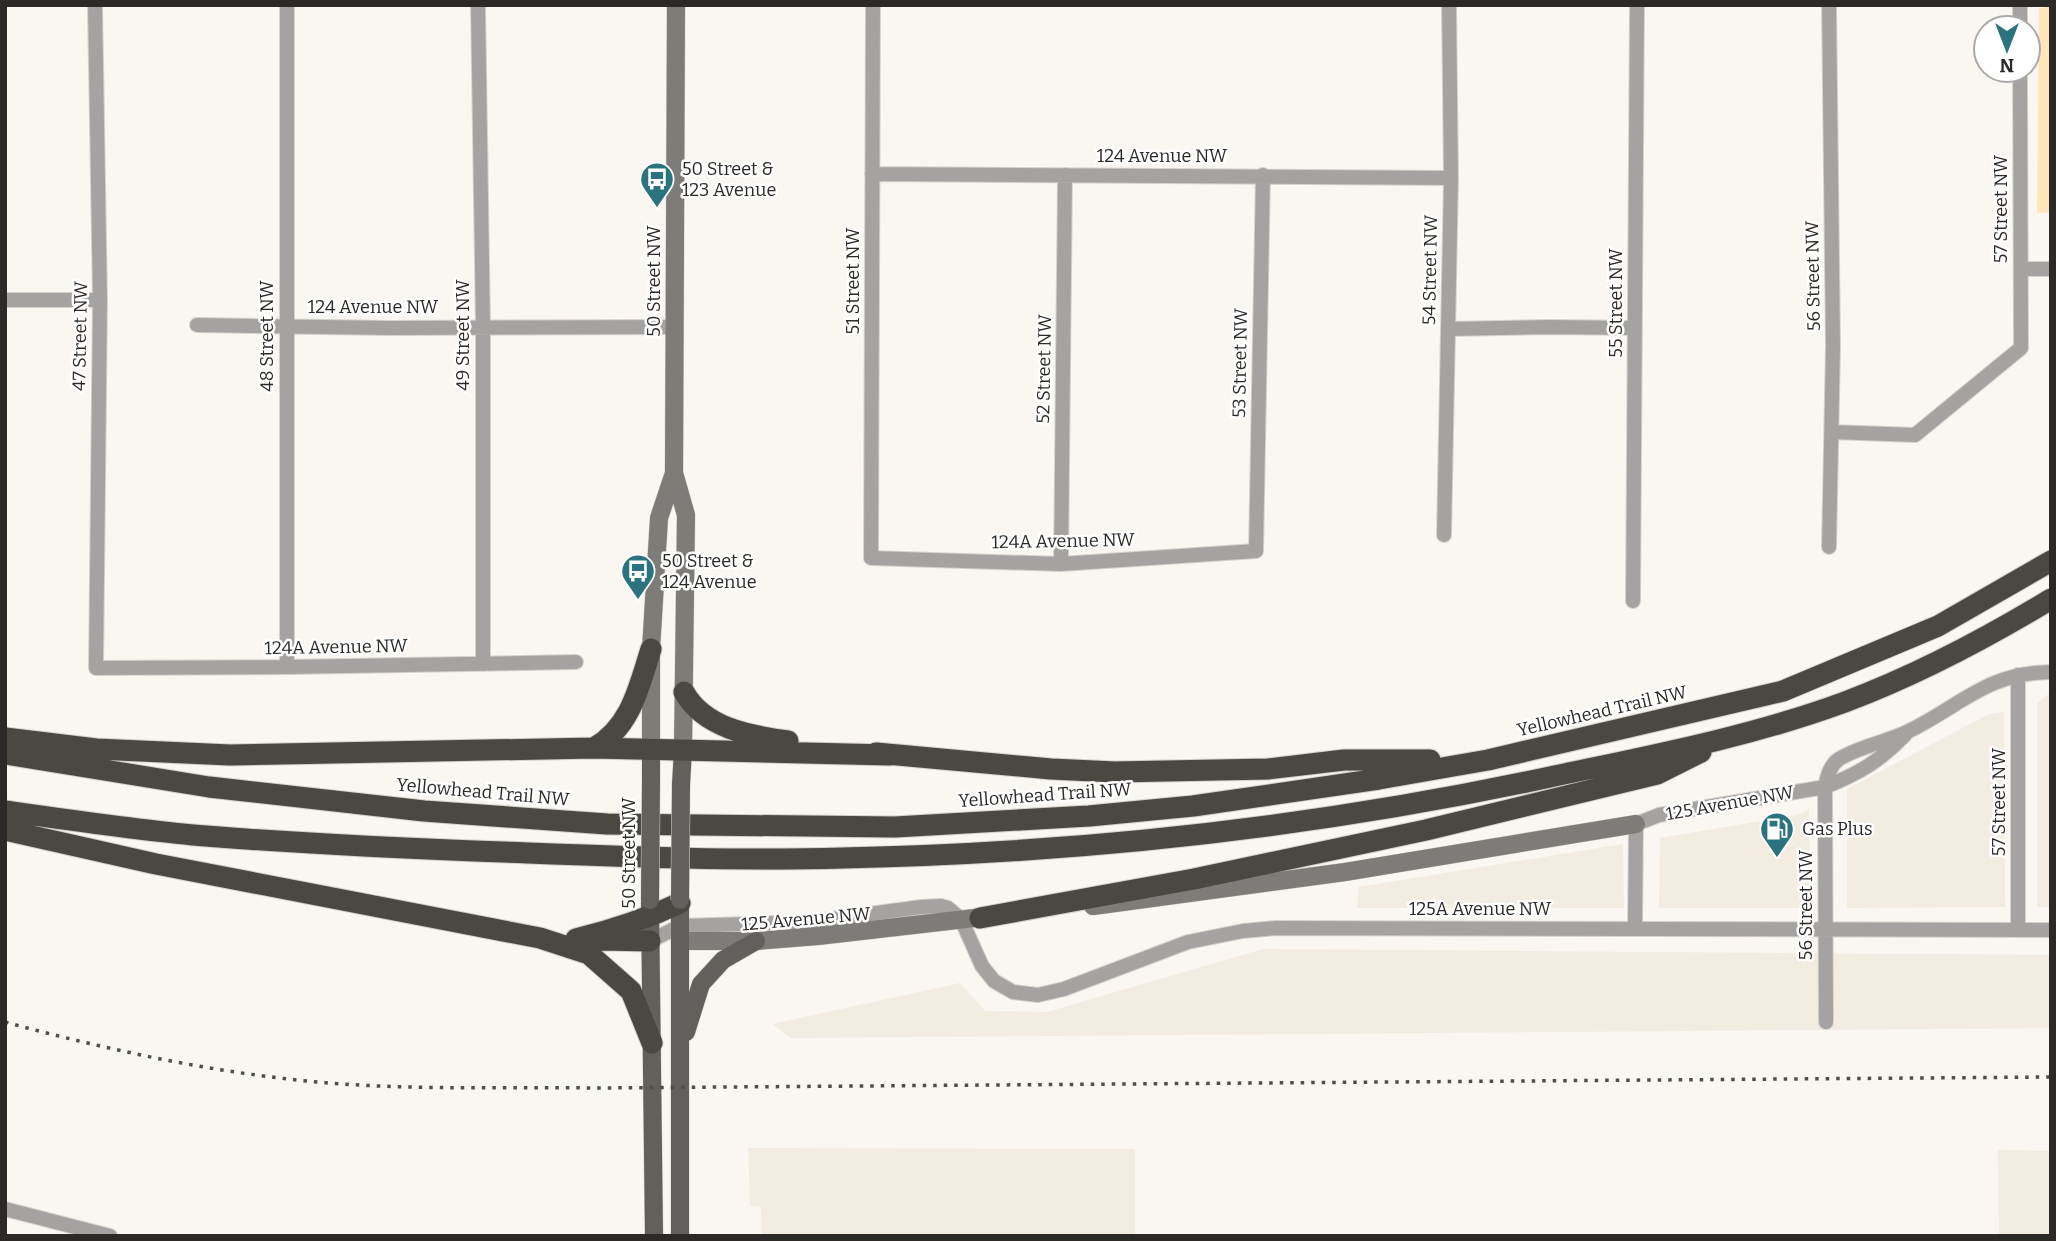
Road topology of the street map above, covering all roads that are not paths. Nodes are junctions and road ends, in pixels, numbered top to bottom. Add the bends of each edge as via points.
1 (96, 5) edge
2 (287, 5) edge
3 (478, 5) edge
4 (676, 5) edge
5 (873, 5) edge
6 (1449, 5) edge
7 (1637, 5) edge
8 (1829, 5) edge
9 (2020, 84) edge
10 (872, 174) junction
11 (1065, 175) junction
12 (1264, 175) junction
13 (1451, 178) junction
14 (2021, 269) junction
15 (2051, 269) edge
16 (5, 300) edge
17 (100, 300) junction
18 (197, 325) dead end
19 (286, 326) junction
20 (483, 327) junction
21 (676, 327) junction
22 (1635, 328) junction
23 (1449, 329) junction
24 (1832, 432) junction
25 (674, 473) junction
26 (1444, 535) dead end
27 (1829, 547) dead end
28 (1256, 551) joint
29 (871, 558) joint
30 (2051, 561) edge
31 (1061, 564) junction
32 (2051, 599) edge
33 (1633, 601) dead end
34 (651, 649) junction
35 (576, 662) dead end
36 (484, 664) junction
37 (287, 667) junction
38 (96, 668) joint
39 (2051, 672) edge
40 (2018, 675) junction
41 (684, 692) junction
42 (1909, 732) junction
43 (5, 738) edge
44 (1728, 738) junction
45 (594, 748) junction
46 (651, 748) junction
47 (683, 749) junction
48 (5, 754) edge
49 (890, 755) junction
50 (1488, 760) junction
51 (1825, 787) junction
52 (5, 811) edge
53 (1636, 824) junction
54 (5, 830) edge
55 (680, 901) junction
56 (650, 909) junction
57 (970, 918) junction
58 (1635, 928) junction
59 (1826, 929) junction
60 (2018, 930) junction
61 (2051, 930) edge
62 (680, 933) junction
63 (540, 938) junction
64 (576, 939) junction
65 (650, 941) junction
66 (756, 941) junction
67 (1826, 1022) dead end
68 (652, 1043) junction
69 (680, 1049) junction
70 (5, 1209) edge
71 (110, 1236) edge
72 (654, 1236) edge
73 (680, 1236) edge

1 - 17 street, 47 Street NW
2 - 19 street, 48 Street NW
3 - 20 street, 49 Street NW
4 - 21 main road, 50 Street NW
5 - 10 street, 51 Street NW
6 - 13 street, 54 Street NW
7 - 22 street, 55 Street NW
8 - 24 street, 56 Street NW
9 - 14 street, 57 Street NW
10 - 11 street, 124 Avenue NW
10 - 29 street, 51 Street NW
11 - 12 street, 124 Avenue NW
11 - 31 street, 52 Street NW
12 - 13 street, 124 Avenue NW
12 - 28 street, 53 Street NW
13 - 23 street, 54 Street NW
14 - 15 street
14 - 24 street, 57 Street NW via 2021,348 1915,435
16 - 17 street
17 - 38 street, 47 Street NW
18 - 19 street, 124 Avenue NW
19 - 20 street, 124 Avenue NW
19 - 37 street, 48 Street NW
20 - 21 street, 124 Avenue NW
20 - 36 street, 49 Street NW
21 - 25 main road, 50 Street NW
22 - 23 street
22 - 33 street, 55 Street NW
23 - 26 street, 54 Street NW
24 - 27 street, 56 Street NW
25 - 34 main road, 50 Street NW via 659,518
25 - 41 main road, 50 Street NW via 686,515
28 - 31 street, 124A Avenue NW
29 - 31 street, 124A Avenue NW
30 - 50 highway, Yellowhead Trail NW via 1938,626 1783,691
32 - 44 highway via 1951,656 1845,702
34 - 45 highway via 623,722
34 - 46 main road, 50 Street NW
35 - 36 street, 124A Avenue NW
36 - 37 street, 124A Avenue NW
37 - 38 street, 124A Avenue NW
39 - 40 street, 125 Avenue NW
40 - 42 street, 125 Avenue NW via 1972,692
40 - 60 street, 57 Street NW
41 - 47 main road, 50 Street NW
41 - 49 highway via 702,714 750,734
42 - 51 street, 125 Avenue NW via 1885,755
42 - 51 street, 125 Avenue NW via 1839,759
43 - 45 highway via 96,749 230,755
44 - 52 highway via 1468,795 1358,813 1214,833 969,853 813,858 411,849 192,835
44 - 57 highway via 1657,774 1426,830 1194,879
45 - 46 highway
46 - 47 highway
46 - 56 main road, 50 Street NW, bridge
47 - 49 highway
47 - 55 main road, 50 Street NW, bridge
48 - 50 highway, Yellowhead Trail NW via 209,787 424,811 607,824 810,827 984,824 1193,806
49 - 50 highway via 1115,772 1268,769 1344,760
51 - 53 street, 125 Avenue NW via 1659,815
51 - 59 street, 56 Street NW
53 - 57 main road via 1304,878
53 - 58 street
54 - 63 highway
55 - 56 highway
55 - 62 main road, 50 Street NW
56 - 64 highway via 617,929
56 - 65 main road, 50 Street NW
57 - 58 street, 125A Avenue NW via 982,966 993,981 1013,992 1038,995 1188,942 1244,931
57 - 62 street, 125 Avenue NW via 933,906
57 - 66 main road, 125 Avenue NW
58 - 59 street, 125A Avenue NW
59 - 60 street, 125A Avenue NW
59 - 67 street, 56 Street NW
60 - 61 street, 125A Avenue NW
62 - 65 main road
62 - 66 main road, 125 Avenue NW
62 - 69 main road, 50 Street NW
63 - 64 highway
63 - 68 highway via 589,954 631,991
64 - 65 highway
65 - 68 main road, 50 Street NW
66 - 69 main road via 723,960 701,984
68 - 72 main road, 50 Street NW
69 - 73 main road, 50 Street NW
70 - 71 street

